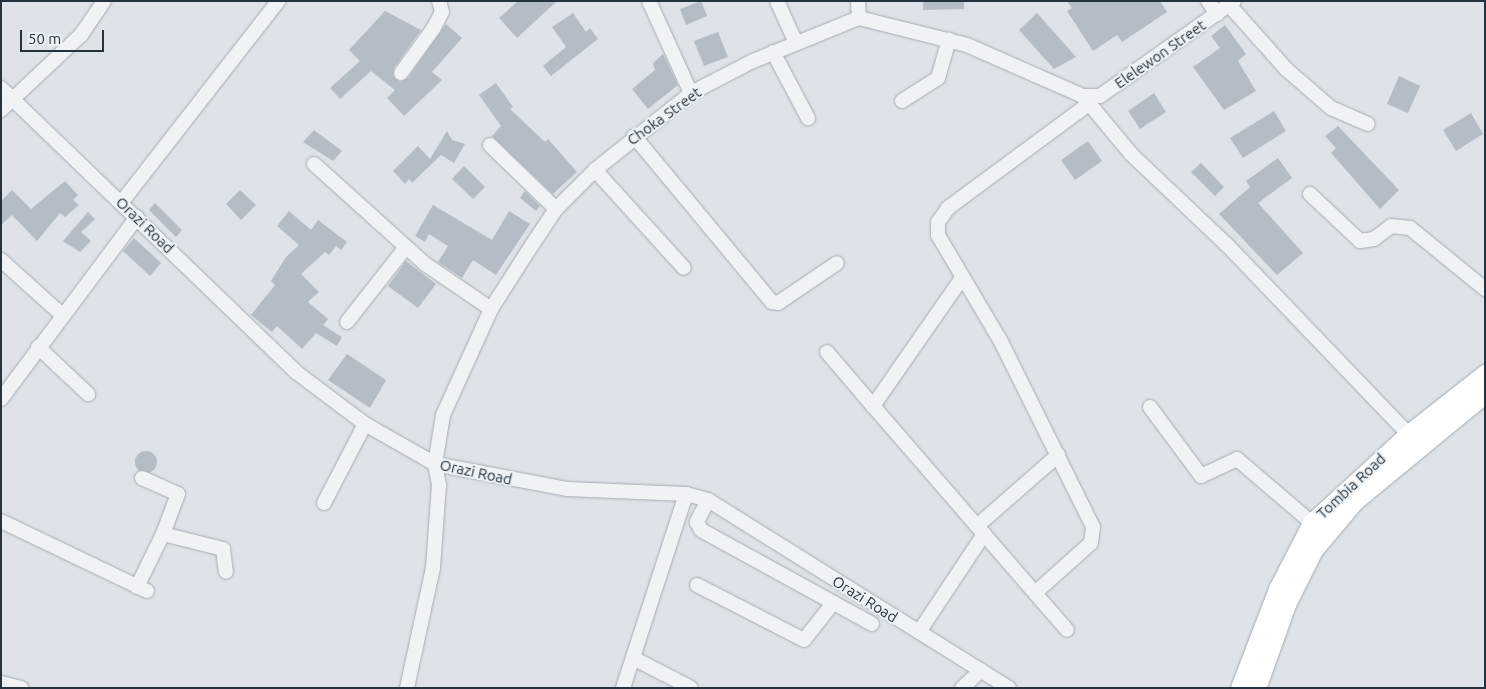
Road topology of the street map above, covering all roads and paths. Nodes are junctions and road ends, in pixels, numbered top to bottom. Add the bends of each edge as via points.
1 (104, 1) edge
2 (278, 1) edge
3 (439, 1) edge
4 (649, 1) edge
5 (777, 1) edge
6 (858, 1) edge
7 (1208, 1) edge
8 (1231, 3) edge
9 (1217, 14) junction
10 (859, 18) junction
11 (949, 40) junction
12 (796, 43) junction
13 (773, 52) junction
14 (401, 74) dead end
15 (1, 88) edge
16 (691, 93) junction
17 (13, 99) junction
18 (1086, 99) junction
19 (902, 101) dead end
20 (1, 110) edge
21 (808, 118) dead end
22 (1368, 124) dead end
23 (634, 136) junction
24 (490, 145) dead end
25 (314, 164) dead end
26 (595, 170) junction
27 (1310, 194) dead end
28 (121, 203) junction
29 (556, 210) junction
30 (137, 217) junction
31 (406, 247) junction
32 (1, 260) edge
33 (837, 263) dead end
34 (684, 268) dead end
35 (962, 278) junction
36 (1485, 289) edge
37 (491, 309) junction
38 (62, 315) junction
39 (347, 322) dead end
40 (38, 347) junction
41 (827, 352) dead end
42 (1485, 374) edge
43 (1485, 392) edge
44 (88, 394) dead end
45 (1, 399) edge
46 (873, 406) junction
47 (1150, 407) dead end
48 (365, 424) junction
49 (1414, 440) junction
50 (1058, 455) junction
51 (435, 464) junction
52 (142, 478) dead end
53 (686, 494) junction
54 (708, 500) junction
55 (324, 503) dead end
56 (1, 521) edge
57 (1312, 523) junction
58 (980, 530) junction
59 (163, 534) junction
60 (226, 572) dead end
61 (697, 585) dead end
62 (1035, 593) junction
63 (833, 603) junction
64 (872, 624) dead end
65 (1067, 630) dead end
66 (920, 632) junction
67 (633, 658) junction
68 (981, 670) junction
69 (1, 683) edge
70 (21, 688) edge
71 (407, 688) edge
72 (622, 688) edge
73 (692, 688) edge
74 (962, 688) edge
75 (1008, 688) edge
76 (1240, 688) edge
77 (1256, 688) edge

1 - 17 street via 81,35
2 - 28 street
3 - 14 street via 442,12
4 - 16 street
5 - 12 street
6 - 10 street
7 - 9 street
8 - 9 street, Elelewon Street
8 - 22 street via 1286,69 1323,101
9 - 18 street, Elelewon Street via 1100,96
10 - 11 street
10 - 12 street, Choka Street
11 - 18 street
11 - 19 street via 938,78
12 - 13 street, Choka Street
13 - 16 street, Choka Street
13 - 21 street
15 - 17 street, Orazi Road
16 - 23 street, Choka Street
17 - 20 street
17 - 28 street, Orazi Road
18 - 35 street via 948,208 938,222 938,236
18 - 49 street via 1131,154 1227,245
23 - 26 street, Choka Street
23 - 33 street via 772,302 778,303
24 - 29 street
25 - 31 street
26 - 29 street, Choka Street
26 - 34 street
27 - 36 street via 1360,241 1374,239 1391,226 1410,228
28 - 30 street, Orazi Road
29 - 37 street, Choka Street
30 - 38 street
30 - 48 street, Orazi Road via 296,372
31 - 37 street via 456,289
31 - 39 street
32 - 38 street
35 - 46 street
35 - 50 street via 1000,340
37 - 51 street, Choka Street via 443,415
38 - 40 street
40 - 44 street
40 - 45 street
41 - 46 street
42 - 49 main road, Tombia Road
43 - 49 main road, Tombia Road
46 - 58 street
47 - 57 street via 1201,476 1237,459
48 - 51 street, Orazi Road
48 - 55 street
49 - 57 main road, Tombia Road
49 - 77 main road, Tombia Road via 1354,501 1313,550 1286,604
50 - 58 street
50 - 62 street via 1089,517 1093,536
51 - 53 street, Orazi Road via 567,489
51 - 71 street, Choka Street via 439,485 433,568
52 - 59 street via 178,494
53 - 54 street, Orazi Road
53 - 67 street
54 - 63 street via 697,522 701,530
54 - 66 street, Orazi Road
56 - 59 street via 142,589
57 - 76 main road, Tombia Road via 1278,589
58 - 62 street
58 - 66 street
59 - 60 street via 224,549
61 - 63 street via 804,640
62 - 65 street
63 - 64 street
66 - 68 street, Orazi Road
67 - 72 street
67 - 73 street
68 - 74 street
68 - 75 street, Orazi Road
69 - 70 street

